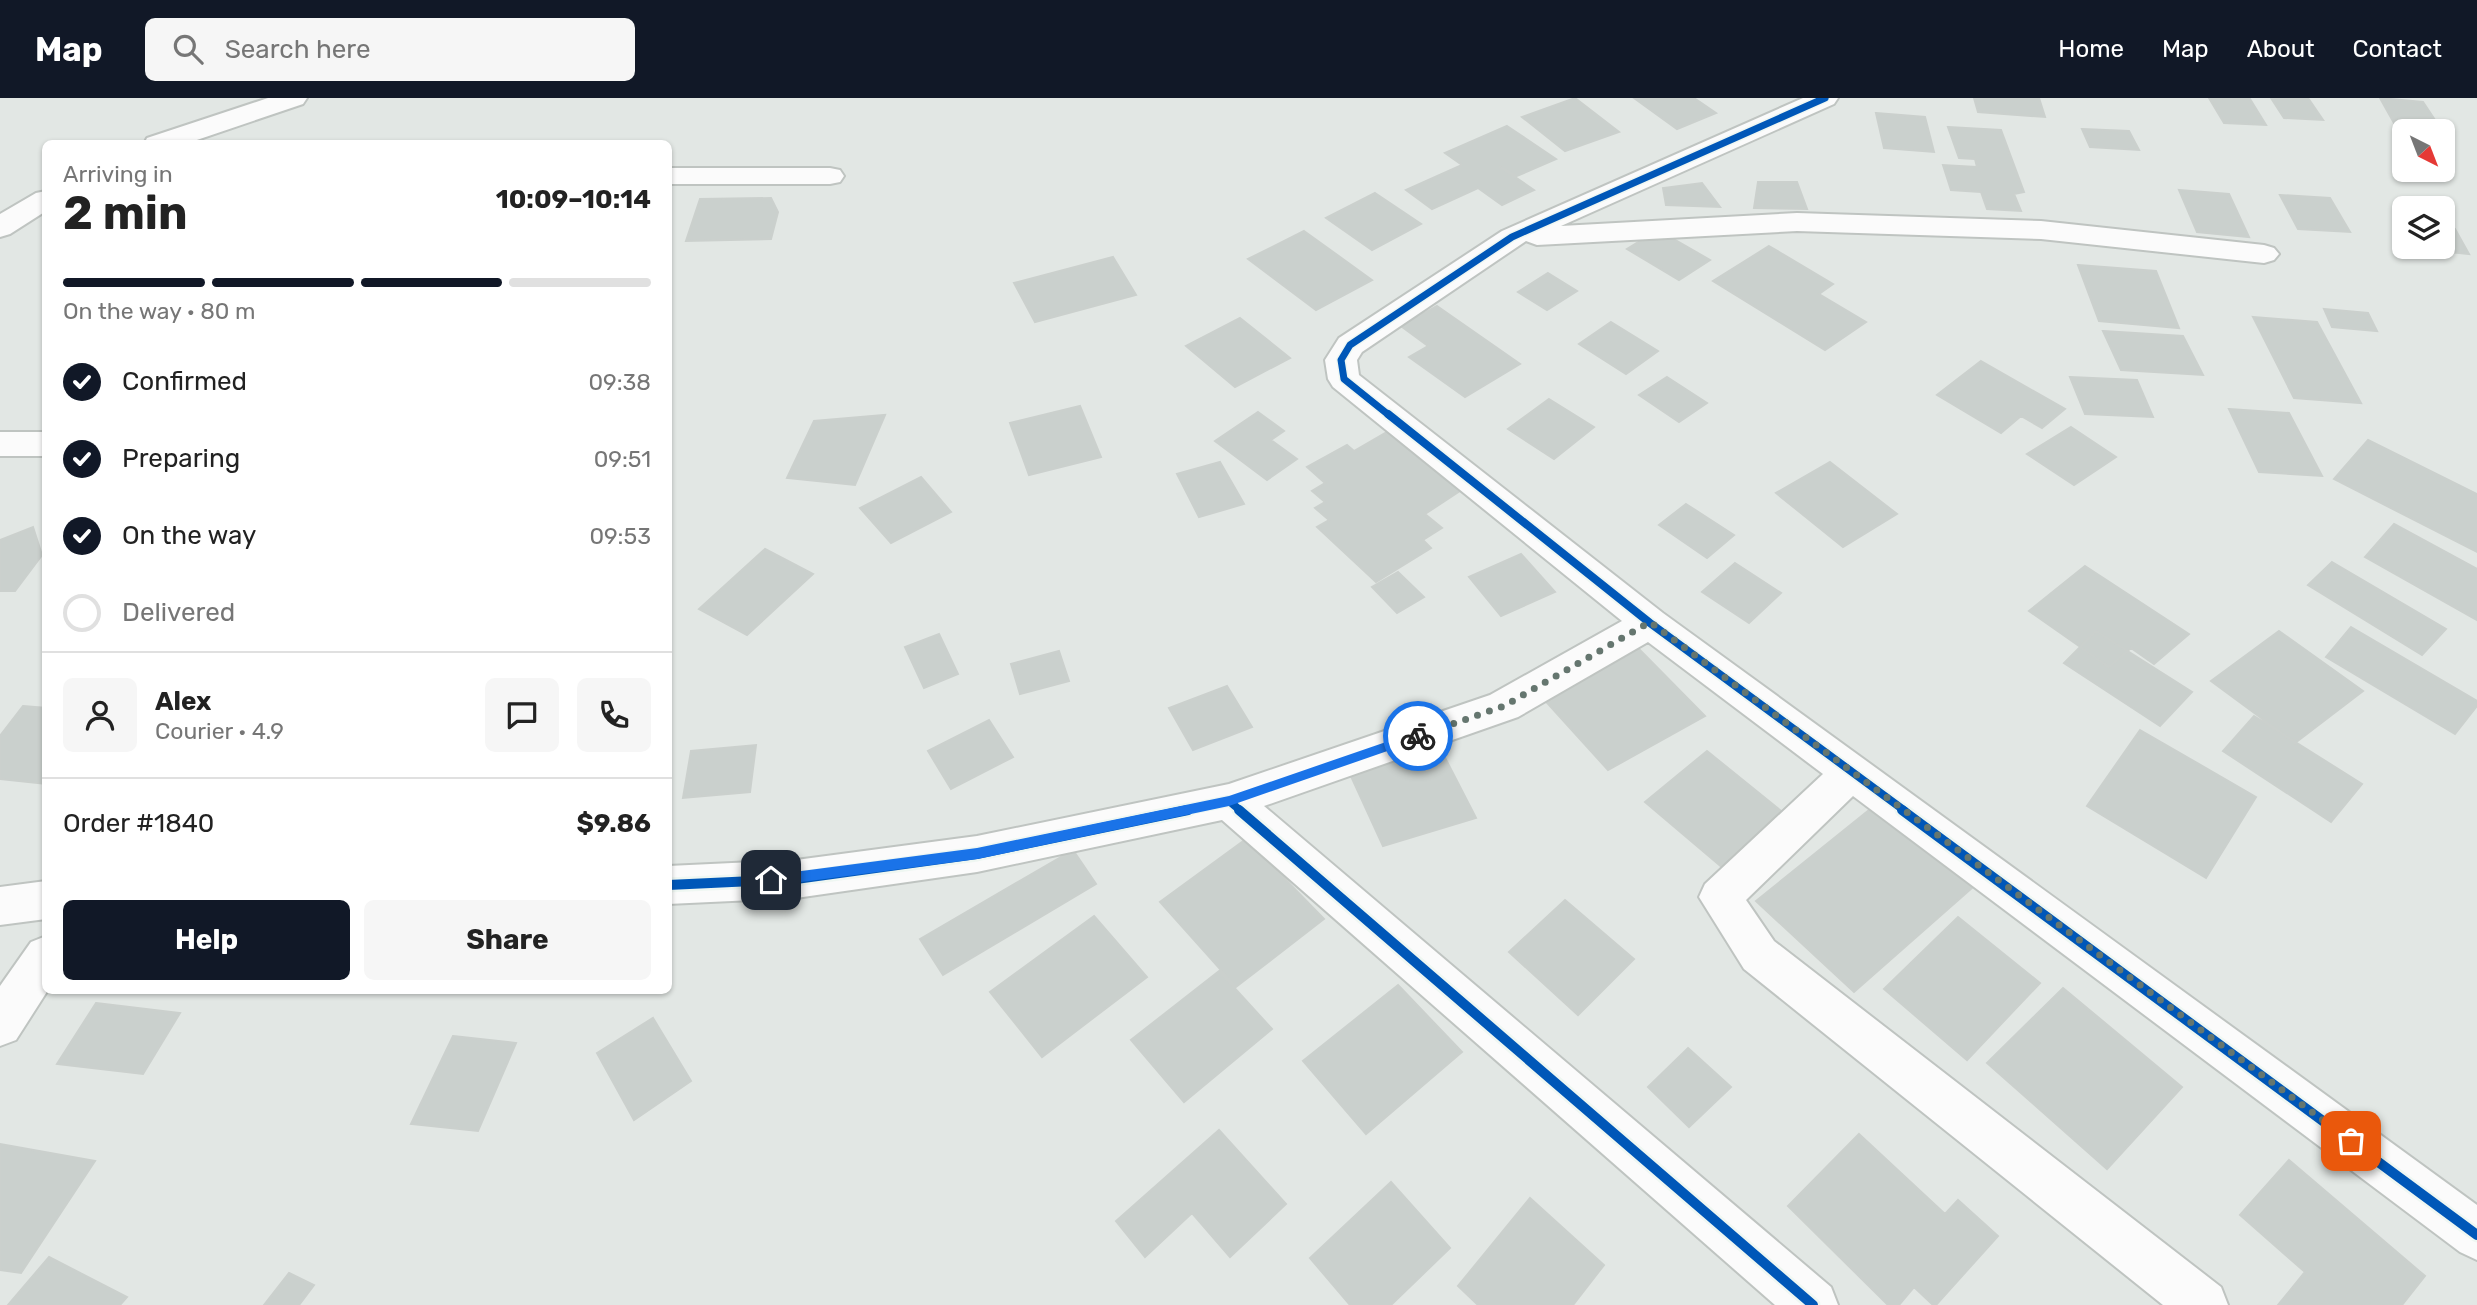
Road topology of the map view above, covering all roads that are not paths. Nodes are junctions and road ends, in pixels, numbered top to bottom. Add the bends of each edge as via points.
1 (295, 98) edge
2 (1825, 98) edge
3 (169, 140) edge
4 (672, 176) edge
5 (830, 176) dead end
6 (42, 201) edge
7 (0, 228) edge
8 (1512, 237) junction
9 (2264, 254) dead end
10 (0, 444) edge
11 (42, 444) edge
12 (1650, 622) junction
13 (1852, 772) junction
14 (1229, 801) junction
15 (672, 885) edge
16 (42, 901) edge
17 (0, 906) edge
18 (42, 962) edge
19 (0, 1025) edge
20 (2477, 1235) edge
21 (1812, 1305) edge
22 (2203, 1305) edge

1 - 3 street
2 - 8 street
4 - 5 street
6 - 7 street
8 - 9 street via 1797,222 2041,230
8 - 12 street via 1350,345 1341,360 1344,379
10 - 11 street
12 - 13 street
12 - 14 street via 1504,706
13 - 20 street
13 - 22 street via 1720,897 1759,956
14 - 15 street via 977,854 796,879
14 - 21 street
16 - 17 street
18 - 19 street

